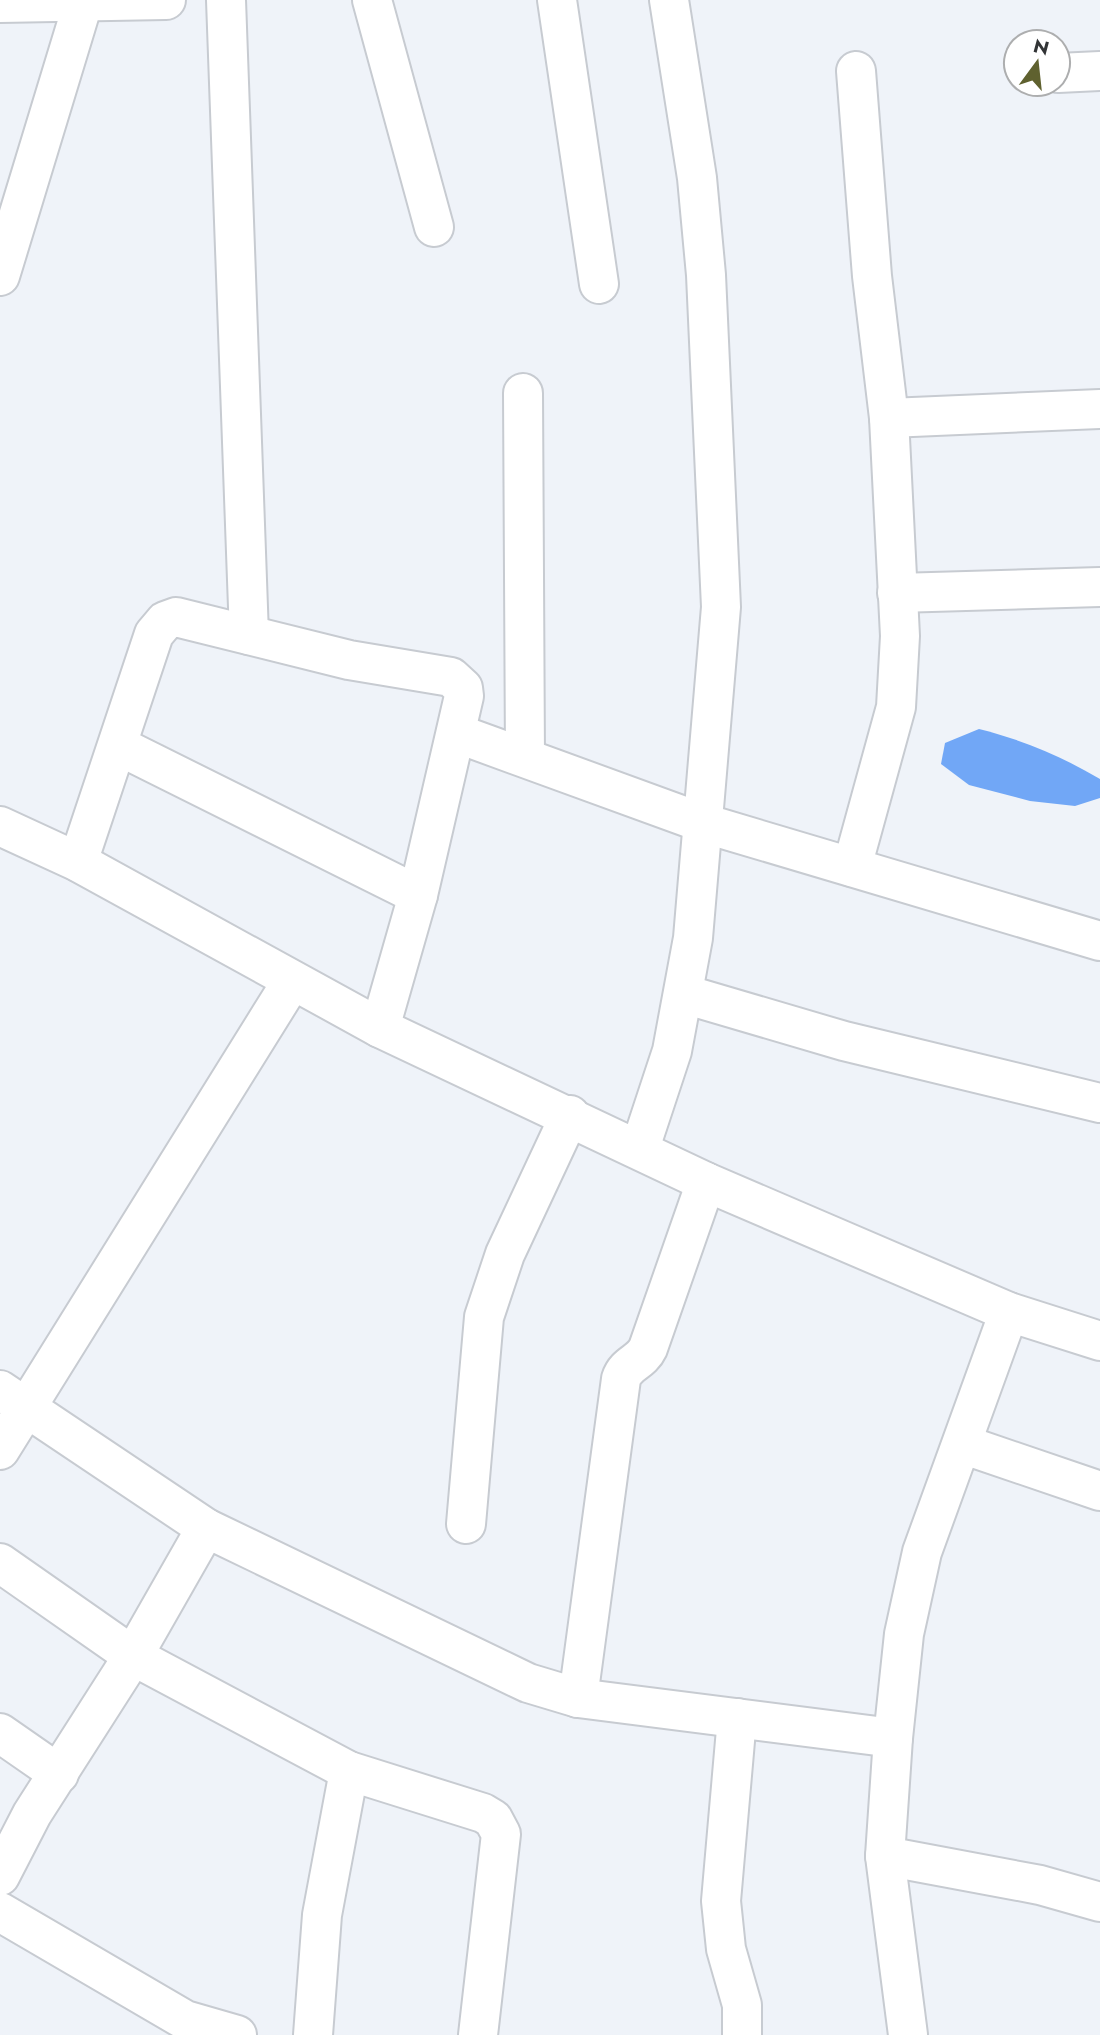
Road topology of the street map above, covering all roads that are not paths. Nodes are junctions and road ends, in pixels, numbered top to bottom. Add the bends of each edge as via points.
1 (166, 0) edge
2 (226, 0) edge
3 (372, 0) edge
4 (557, 0) edge
5 (669, 0) edge
6 (0, 3) edge
7 (83, 3) junction
8 (856, 71) dead end
9 (1100, 71) edge
10 (1072, 72) edge
11 (434, 227) dead end
12 (0, 276) edge
13 (600, 285) dead end
14 (523, 393) dead end
15 (1100, 408) edge
16 (889, 418) junction
17 (1100, 587) edge
18 (897, 593) junction
19 (249, 635) junction
20 (456, 733) junction
21 (118, 746) junction
22 (525, 757) junction
23 (703, 823) junction
24 (0, 826) edge
25 (78, 862) junction
26 (852, 867) junction
27 (418, 895) junction
28 (1100, 941) edge
29 (292, 981) junction
30 (684, 994) junction
31 (380, 1028) junction
32 (1100, 1103) edge
33 (570, 1115) junction
34 (640, 1148) junction
35 (706, 1181) junction
36 (1009, 1312) junction
37 (1100, 1341) edge
38 (13, 1399) edge
39 (962, 1444) junction
40 (0, 1450) edge
41 (1100, 1491) edge
42 (466, 1524) dead end
43 (206, 1528) junction
44 (0, 1563) edge
45 (133, 1656) junction
46 (579, 1698) junction
47 (737, 1718) junction
48 (0, 1733) edge
49 (892, 1738) junction
50 (349, 1770) junction
51 (59, 1774) junction
52 (885, 1856) junction
53 (0, 1876) edge
54 (1100, 1902) edge
55 (0, 1912) edge
56 (237, 2035) edge
57 (313, 2035) edge
58 (478, 2035) edge
59 (742, 2035) edge
60 (908, 2035) edge

1 - 7 street
2 - 19 street
3 - 11 street
4 - 13 street
5 - 23 street via 698,178 720,535 721,607
6 - 7 street
7 - 12 street
8 - 16 street
9 - 10 street
14 - 22 street
15 - 16 street
16 - 18 street
17 - 18 street
18 - 26 street via 900,666 896,707
19 - 20 street via 349,660 451,677 463,688
19 - 21 street via 176,617 164,621 154,634
20 - 22 street
20 - 27 street
21 - 25 street
21 - 27 street
22 - 23 street
23 - 26 street
23 - 30 street
24 - 25 street
25 - 29 street
26 - 28 street
27 - 31 street
29 - 31 street
29 - 38 street
30 - 32 street via 844,1041
30 - 34 street via 663,1084
31 - 33 street
33 - 34 street
33 - 42 street via 505,1254 484,1317
34 - 35 street
35 - 36 street
35 - 46 street via 648,1348 628,1365 621,1379
36 - 37 street
36 - 39 street
38 - 40 street
38 - 43 street
39 - 41 street
39 - 49 street via 912,1592
43 - 45 street
43 - 46 street via 528,1683
44 - 45 street
45 - 50 street
45 - 51 street
46 - 47 street
47 - 49 street
47 - 59 street via 721,1901 726,1949 742,2005
48 - 51 street
49 - 52 street
50 - 57 street via 322,1915
50 - 58 street via 483,1813 498,1826 501,1834
51 - 53 street
52 - 54 street via 1040,1885
52 - 60 street
55 - 56 street via 185,2020

